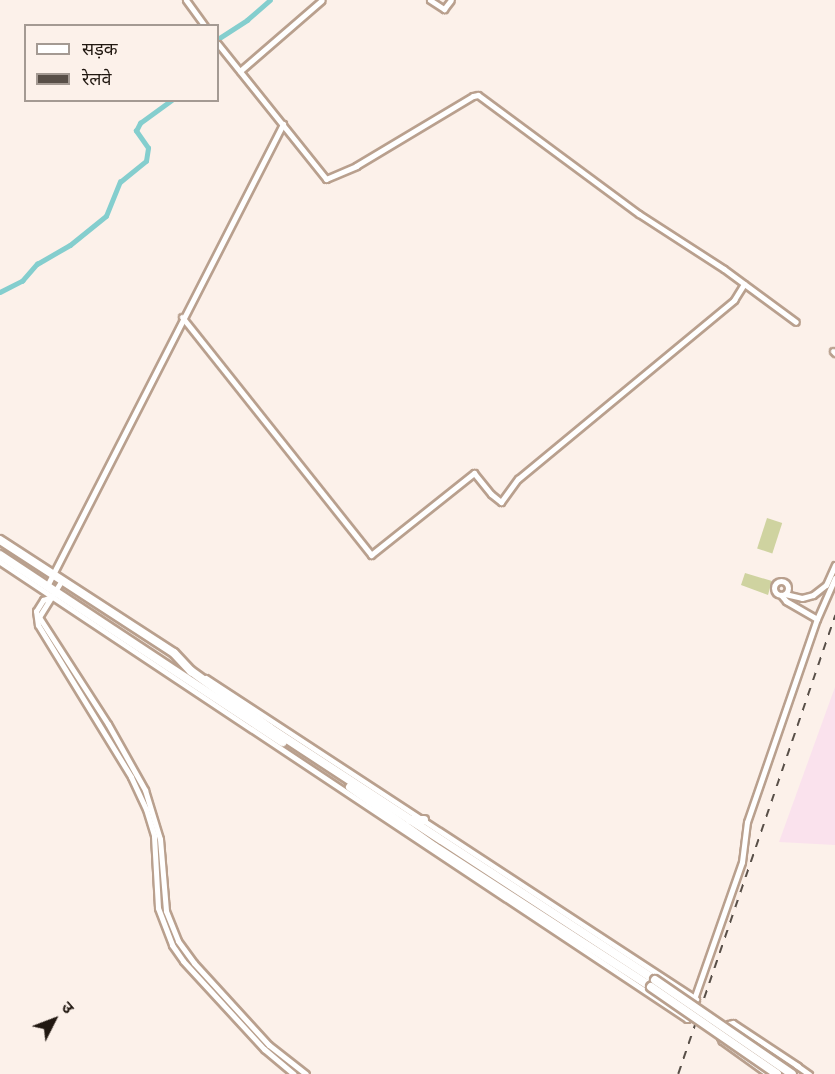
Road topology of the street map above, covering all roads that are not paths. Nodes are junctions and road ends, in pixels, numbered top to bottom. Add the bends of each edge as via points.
1 (186, 0) edge
2 (322, 0) edge
3 (430, 0) edge
4 (451, 0) edge
5 (204, 24) edge
6 (219, 46) edge
7 (240, 71) junction
8 (282, 124) junction
9 (744, 284) junction
10 (182, 317) junction
11 (796, 322) dead end
12 (0, 540) edge
13 (0, 555) edge
14 (0, 562) edge
15 (835, 565) edge
16 (52, 573) junction
17 (835, 578) edge
18 (62, 580) junction
19 (50, 593) junction
20 (817, 619) junction
21 (191, 671) junction
22 (145, 789) junction
23 (138, 792) junction
24 (359, 801) junction
25 (372, 804) junction
26 (408, 820) junction
27 (424, 820) junction
28 (437, 843) junction
29 (211, 981) junction
30 (206, 986) junction
31 (696, 999) junction
32 (770, 1048) dead end
33 (798, 1066) junction
34 (294, 1074) edge
35 (306, 1074) edge
36 (768, 1074) edge
37 (777, 1074) edge
38 (790, 1074) edge
39 (809, 1074) edge

1 - 5 street
2 - 7 street
3 - 4 street via 444,9
6 - 7 street
7 - 8 street
8 - 9 street via 323,176 330,179 473,96 480,96 639,214
8 - 10 street
9 - 10 street via 734,300 518,479 501,502 474,473 371,555
9 - 11 street
10 - 16 street
12 - 16 highway
13 - 19 highway
14 - 19 street
15 - 20 street via 826,585 813,595 783,595 786,601
16 - 18 highway
16 - 19 street
17 - 20 street
18 - 19 street
18 - 21 highway via 174,653
19 - 22 street via 39,617
19 - 23 street via 36,611 38,625
19 - 24 street
19 - 25 highway
20 - 31 street via 747,822 742,862
21 - 26 highway
21 - 27 street via 231,693
22 - 23 street
22 - 29 street via 160,839 168,920 183,948
23 - 30 street via 154,836 160,918 178,955
24 - 25 highway
24 - 31 street via 687,1019
25 - 28 highway
26 - 27 highway
26 - 28 highway
27 - 31 street
28 - 37 highway, bridge
28 - 38 highway, bridge via 655,980
29 - 30 street
29 - 35 street via 276,1052
30 - 34 street via 264,1049
32 - 33 street
33 - 36 street via 729,1024 720,1037 722,1041
33 - 38 street
33 - 39 street

